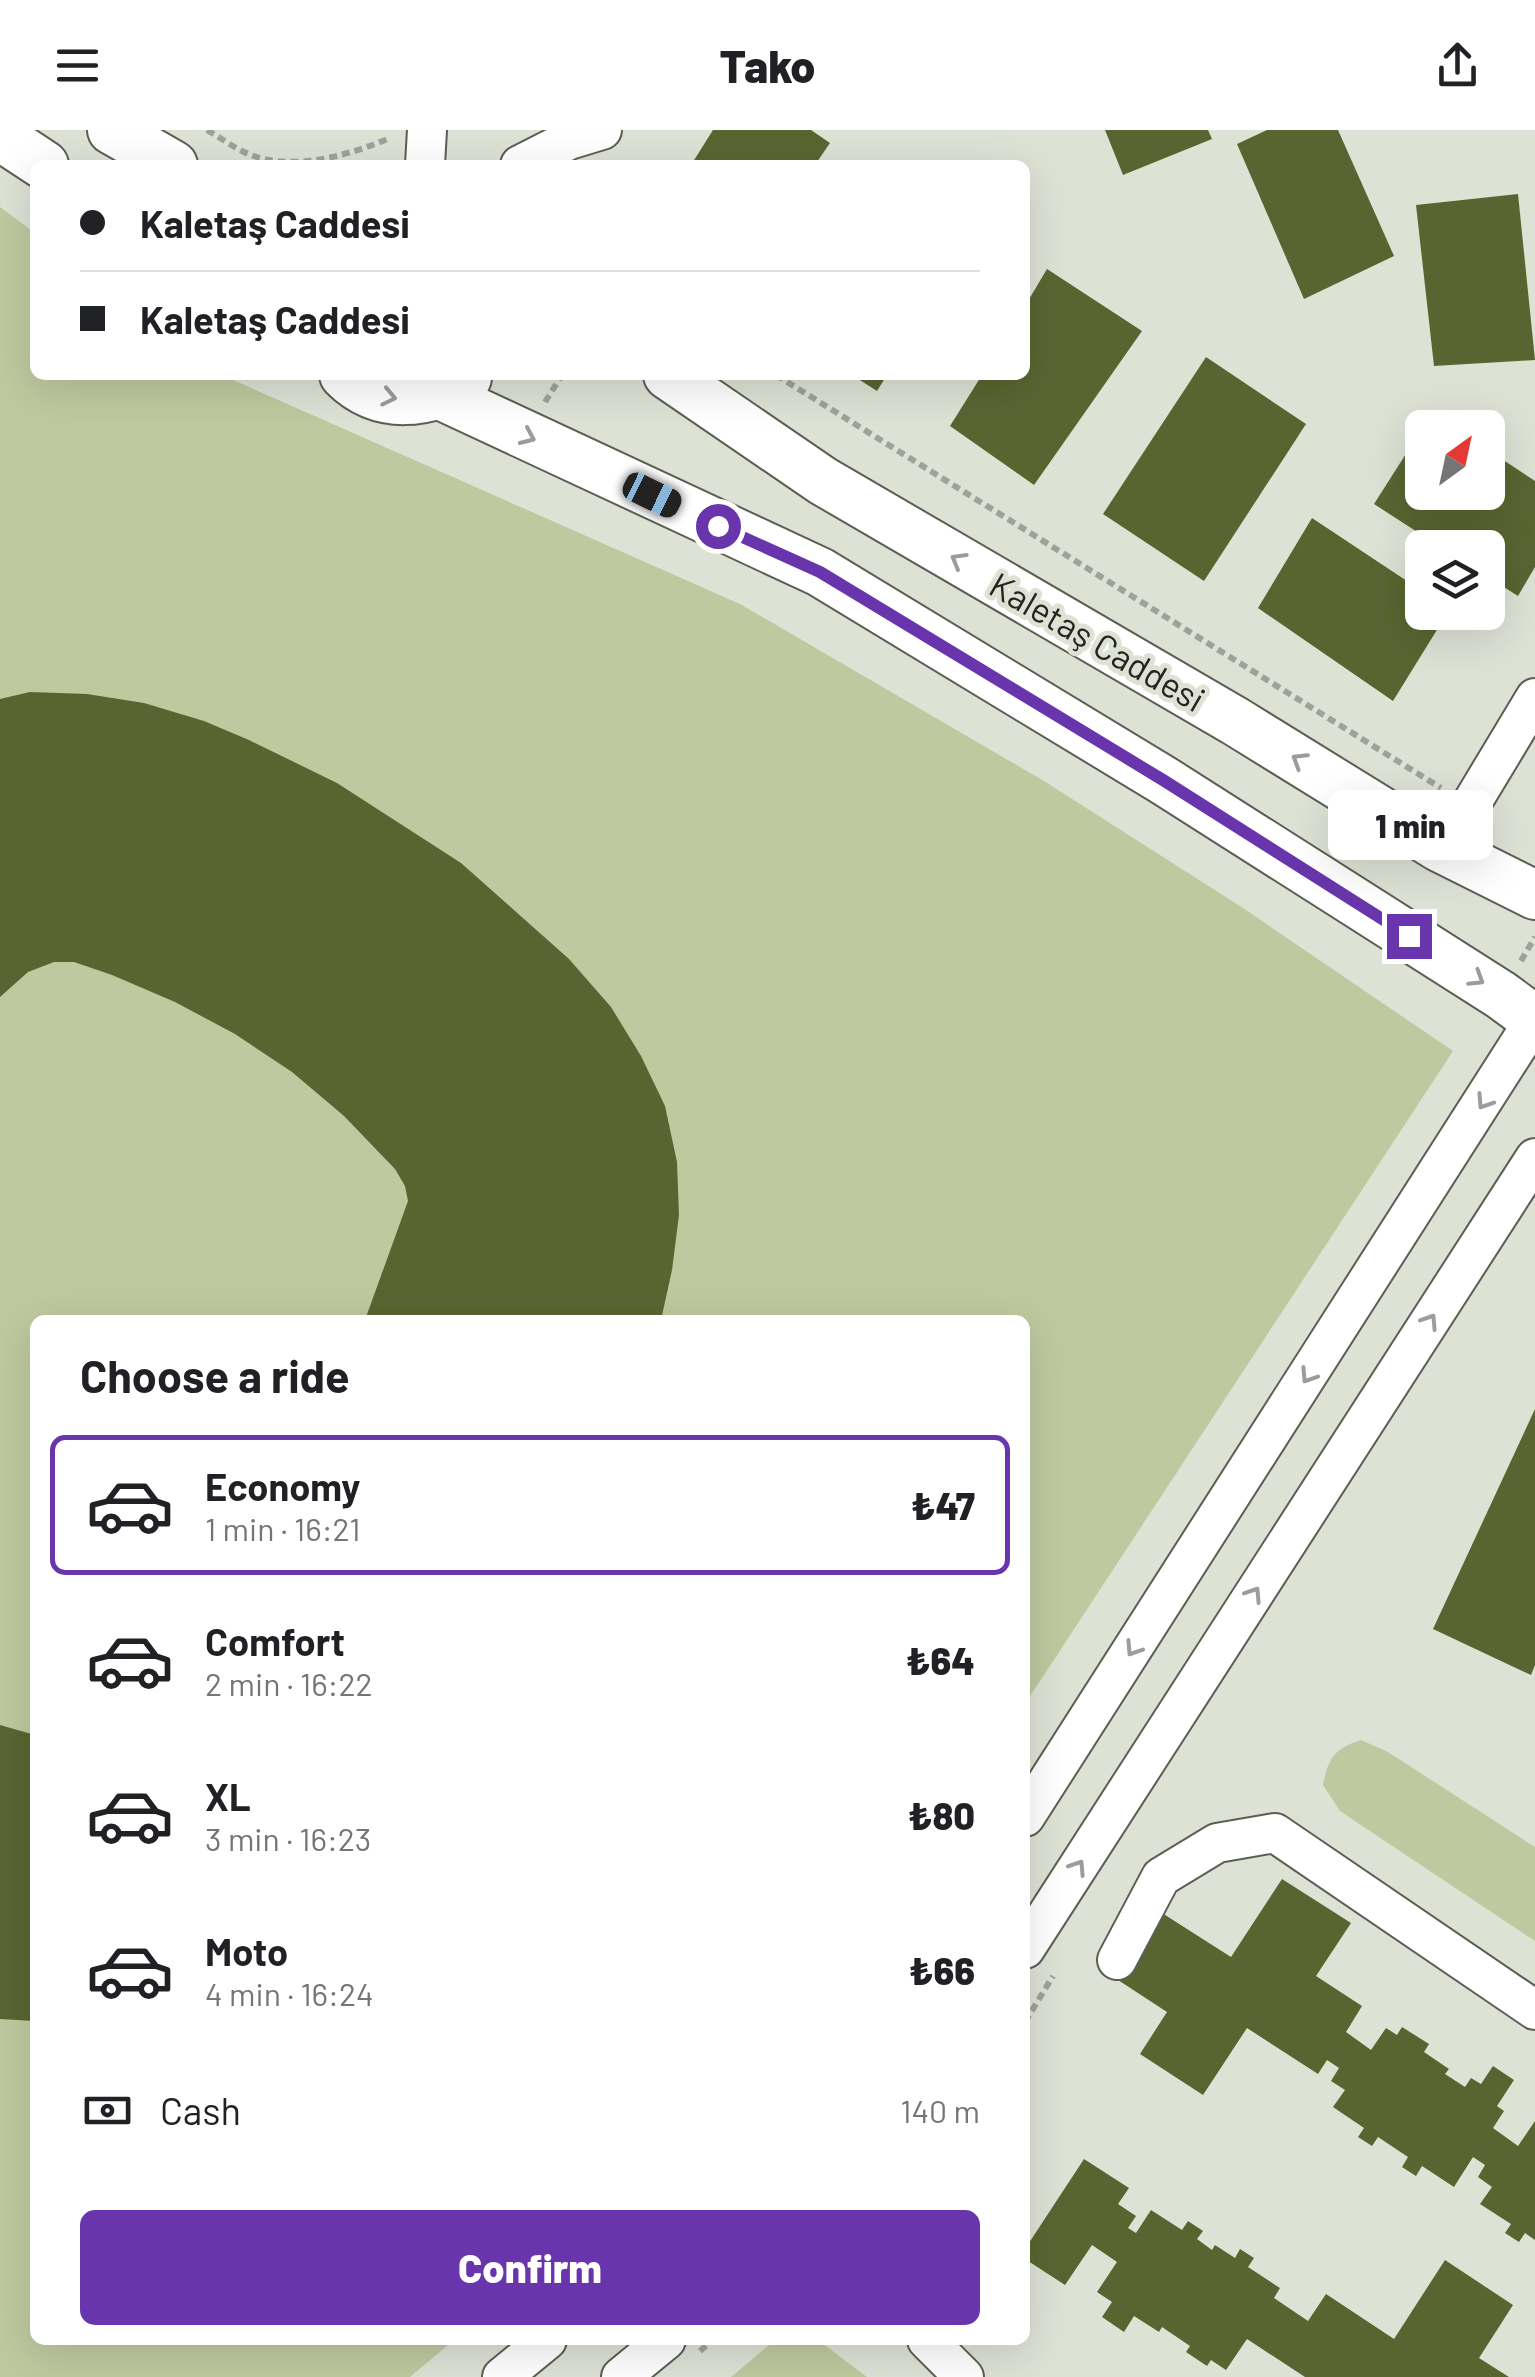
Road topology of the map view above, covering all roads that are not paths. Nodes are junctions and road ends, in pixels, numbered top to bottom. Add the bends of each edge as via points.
1 (112, 130) edge
2 (602, 130) edge
3 (409, 134) edge
4 (0, 136) edge
5 (36, 160) edge
6 (164, 160) edge
7 (422, 160) edge
8 (530, 160) edge
9 (349, 380) edge
10 (675, 380) edge
11 (454, 385) edge
12 (1535, 698) edge
13 (1439, 847) junction
14 (1535, 895) edge
15 (1535, 1019) edge
16 (1535, 1158) edge
17 (1030, 1809) edge
18 (1030, 1941) edge
19 (1117, 1960) dead end
20 (1535, 2010) edge
21 (541, 2345) edge
22 (660, 2345) edge
23 (933, 2345) edge
24 (502, 2377) edge
25 (622, 2377) edge
26 (964, 2377) edge

1 - 6 main road
2 - 8 street
3 - 7 street
4 - 5 main road
9 -> 11 main road via 382,398 411,402
13 -> 10 main road, Kaletaş Caddesi via 822,481
11 -> 15 main road via 820,572 1163,780
12 - 13 street
13 - 14 main road, Kaletaş Caddesi
15 -> 17 street
18 -> 16 street
19 - 20 street via 1162,1878 1217,1843 1275,1833
21 - 24 street
22 - 25 street
23 - 26 street

